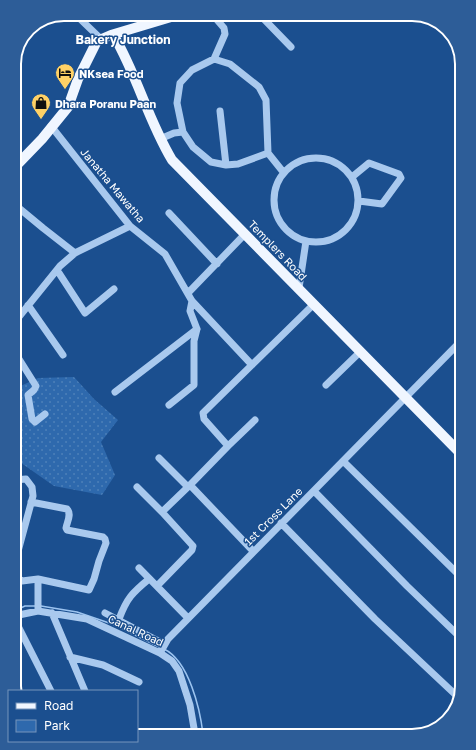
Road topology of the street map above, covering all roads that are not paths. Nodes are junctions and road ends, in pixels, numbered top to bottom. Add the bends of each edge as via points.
1 (82, 21) edge
2 (147, 21) edge
3 (159, 21) edge
4 (218, 21) edge
5 (266, 21) edge
6 (150, 24) junction
7 (114, 36) junction
8 (101, 39) junction
9 (291, 47) dead end
10 (214, 59) junction
11 (220, 111) dead end
12 (51, 126) junction
13 (183, 132) junction
14 (160, 139) junction
15 (268, 153) junction
16 (21, 160) edge
17 (226, 165) junction
18 (284, 172) junction
19 (352, 177) junction
20 (358, 201) junction
21 (21, 210) edge
22 (169, 213) dead end
23 (130, 226) junction
24 (245, 234) junction
25 (306, 241) junction
26 (75, 253) junction
27 (216, 264) junction
28 (56, 270) junction
29 (299, 288) junction
30 (114, 290) dead end
31 (188, 294) junction
32 (192, 301) junction
33 (314, 304) junction
34 (28, 305) junction
35 (21, 314) edge
36 (197, 330) junction
37 (455, 347) edge
38 (360, 352) junction
39 (63, 355) dead end
40 (21, 362) edge
41 (252, 365) junction
42 (326, 385) dead end
43 (115, 392) dead end
44 (406, 398) junction
45 (169, 405) dead end
46 (45, 414) dead end
47 (255, 420) dead end
48 (228, 446) junction
49 (455, 448) edge
50 (160, 458) dead end
51 (343, 461) junction
52 (21, 479) edge
53 (189, 486) junction
54 (137, 487) dead end
55 (314, 491) junction
56 (31, 502) junction
57 (162, 512) junction
58 (281, 523) junction
59 (21, 540) edge
60 (254, 551) junction
61 (139, 568) dead end
62 (455, 571) edge
63 (38, 579) junction
64 (149, 579) junction
65 (21, 580) edge
66 (157, 586) junction
67 (38, 608) junction
68 (52, 613) junction
69 (105, 613) dead end
70 (21, 614) edge
71 (188, 618) junction
72 (119, 619) junction
73 (21, 631) edge
74 (455, 632) edge
75 (162, 648) junction
76 (70, 657) junction
77 (139, 682) dead end
78 (50, 690) edge
79 (85, 690) edge
80 (455, 694) edge
81 (194, 729) edge

1 - 8 street
2 - 6 street
3 - 6 main road
4 - 10 street via 225,34
5 - 9 street
6 - 7 main road
7 - 8 main road
7 - 14 main road, Templers Road via 123,51
8 - 12 main road via 97,41 78,79 68,107
10 - 13 street via 192,70 180,83 177,103
10 - 15 street via 230,64 259,87 266,100
11 - 17 street
12 - 16 main road
12 - 23 street, Janatha Mawatha
13 - 14 street
13 - 17 street via 193,147 211,162
14 - 24 main road, Templers Road via 172,160
15 - 17 street via 238,164
15 - 18 street
18 - 19 street via 302,160 313,158 335,162
18 - 25 street via 274,195 278,218 285,228
19 - 20 street
19 - 20 street via 369,163 401,176 382,204
20 - 25 street via 353,222 338,237 328,241
21 - 26 street
22 - 27 street
23 - 26 street
23 - 31 street, Janatha Mawatha via 166,254
24 - 27 street
24 - 29 main road, Templers Road
25 - 29 street
26 - 28 street
27 - 31 street
28 - 30 street via 85,313
28 - 34 street
29 - 33 main road, Templers Road
31 - 32 street, Janatha Mawatha
32 - 36 street via 190,311
32 - 41 street, Janatha Mawatha
33 - 38 main road, Templers Road
33 - 41 street
34 - 35 street
34 - 39 street
36 - 43 street
36 - 45 street via 194,341 194,385
37 - 44 street, 1st Cross Lane
38 - 42 street
38 - 44 main road, Templers Road
40 - 46 street via 36,386 28,395 32,419 34,422
41 - 48 street via 203,413 204,420
44 - 49 main road, Templers Road
44 - 51 street, 1st Cross Lane
47 - 48 street
48 - 53 street
50 - 53 street
51 - 55 street, 1st Cross Lane
51 - 62 street
52 - 56 street via 26,479 32,487
53 - 57 street
53 - 60 street
54 - 57 street
55 - 58 street, 1st Cross Lane
55 - 74 street
56 - 59 street
56 - 63 street via 67,509 70,515 67,530 103,537 106,543 89,590
57 - 66 street via 193,546
58 - 60 street, 1st Cross Lane
58 - 80 street via 375,619
60 - 71 street, 1st Cross Lane
61 - 64 street
63 - 65 street
63 - 67 street
64 - 66 street
64 - 72 street via 133,592
66 - 71 street
67 - 68 street, Canal Road
67 - 70 street, Canal Road
68 - 75 street, Canal Road via 87,619
68 - 76 street
69 - 72 street
71 - 75 street, 1st Cross Lane
72 - 75 street
73 - 78 street
75 - 81 street, Canal Road via 179,671 190,705
76 - 77 street via 103,665
76 - 79 street

